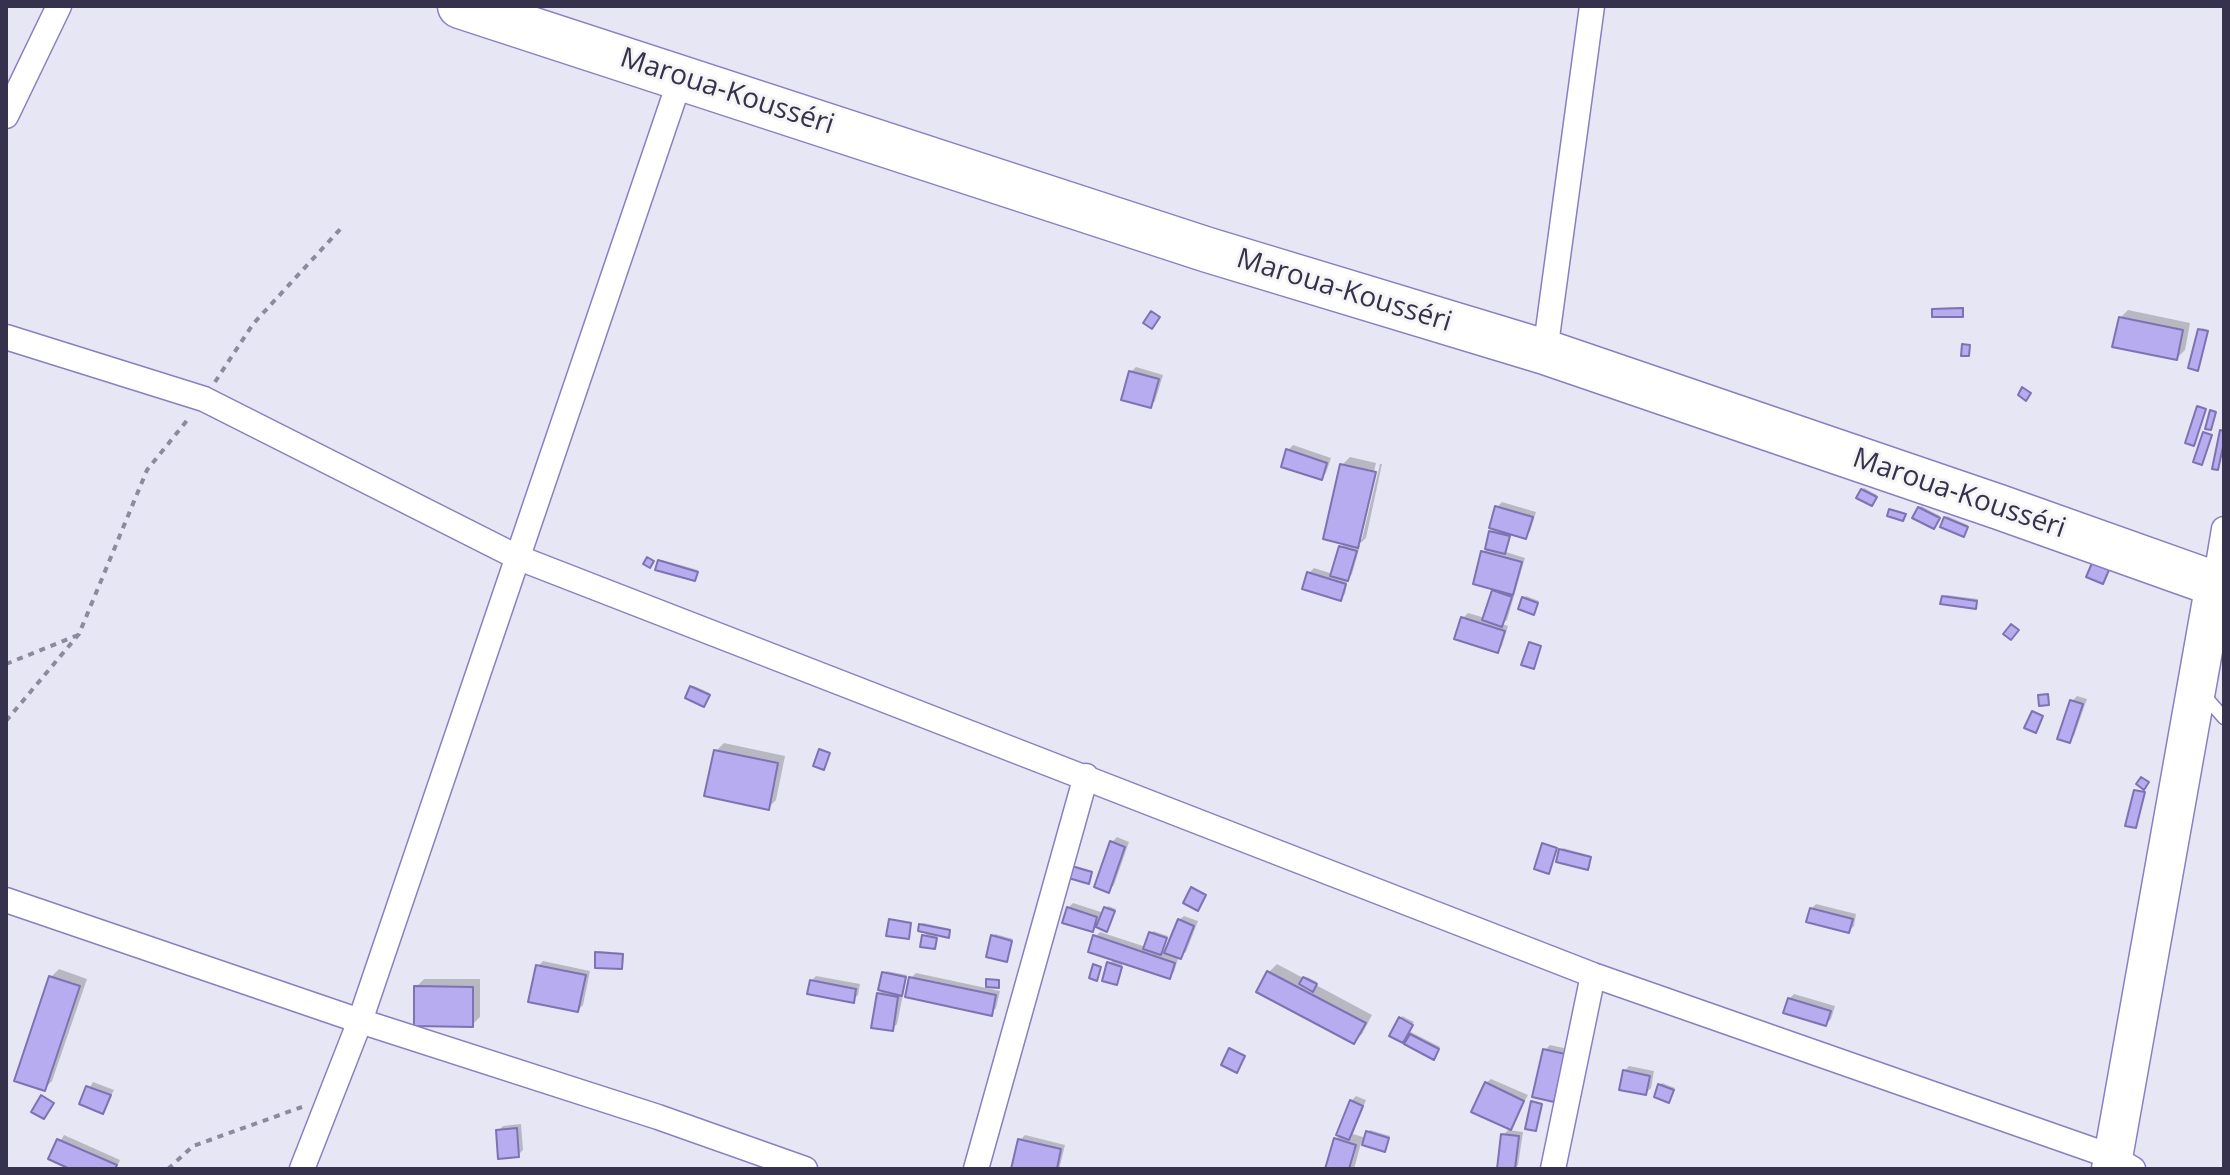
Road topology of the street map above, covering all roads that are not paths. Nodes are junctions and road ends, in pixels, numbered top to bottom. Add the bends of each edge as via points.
1 (59, 6) edge
2 (460, 6) edge
3 (1592, 6) edge
4 (681, 77) junction
5 (6, 116) edge
6 (6, 337) edge
7 (1545, 352) junction
8 (2224, 529) edge
9 (519, 558) junction
10 (2220, 585) edge
11 (2196, 685) junction
12 (2224, 718) edge
13 (1086, 776) junction
14 (6, 900) edge
15 (1593, 975) junction
16 (360, 1021) junction
17 (2119, 1165) edge
18 (302, 1169) edge
19 (805, 1169) edge
20 (976, 1169) edge
21 (1553, 1169) edge

1 - 5 street
2 - 4 highway, Maroua-Kousséri
3 - 7 street
4 - 7 highway, Maroua-Kousséri via 1208,250
4 - 9 street
6 - 9 street via 204,399
7 - 10 highway, Maroua-Kousséri
8 - 10 street
9 - 13 street
9 - 16 street
10 - 11 main road
11 - 12 lane
11 - 17 main road
13 - 15 street
13 - 20 street
14 - 16 street
15 - 17 street
15 - 21 street
16 - 18 street
16 - 19 street

